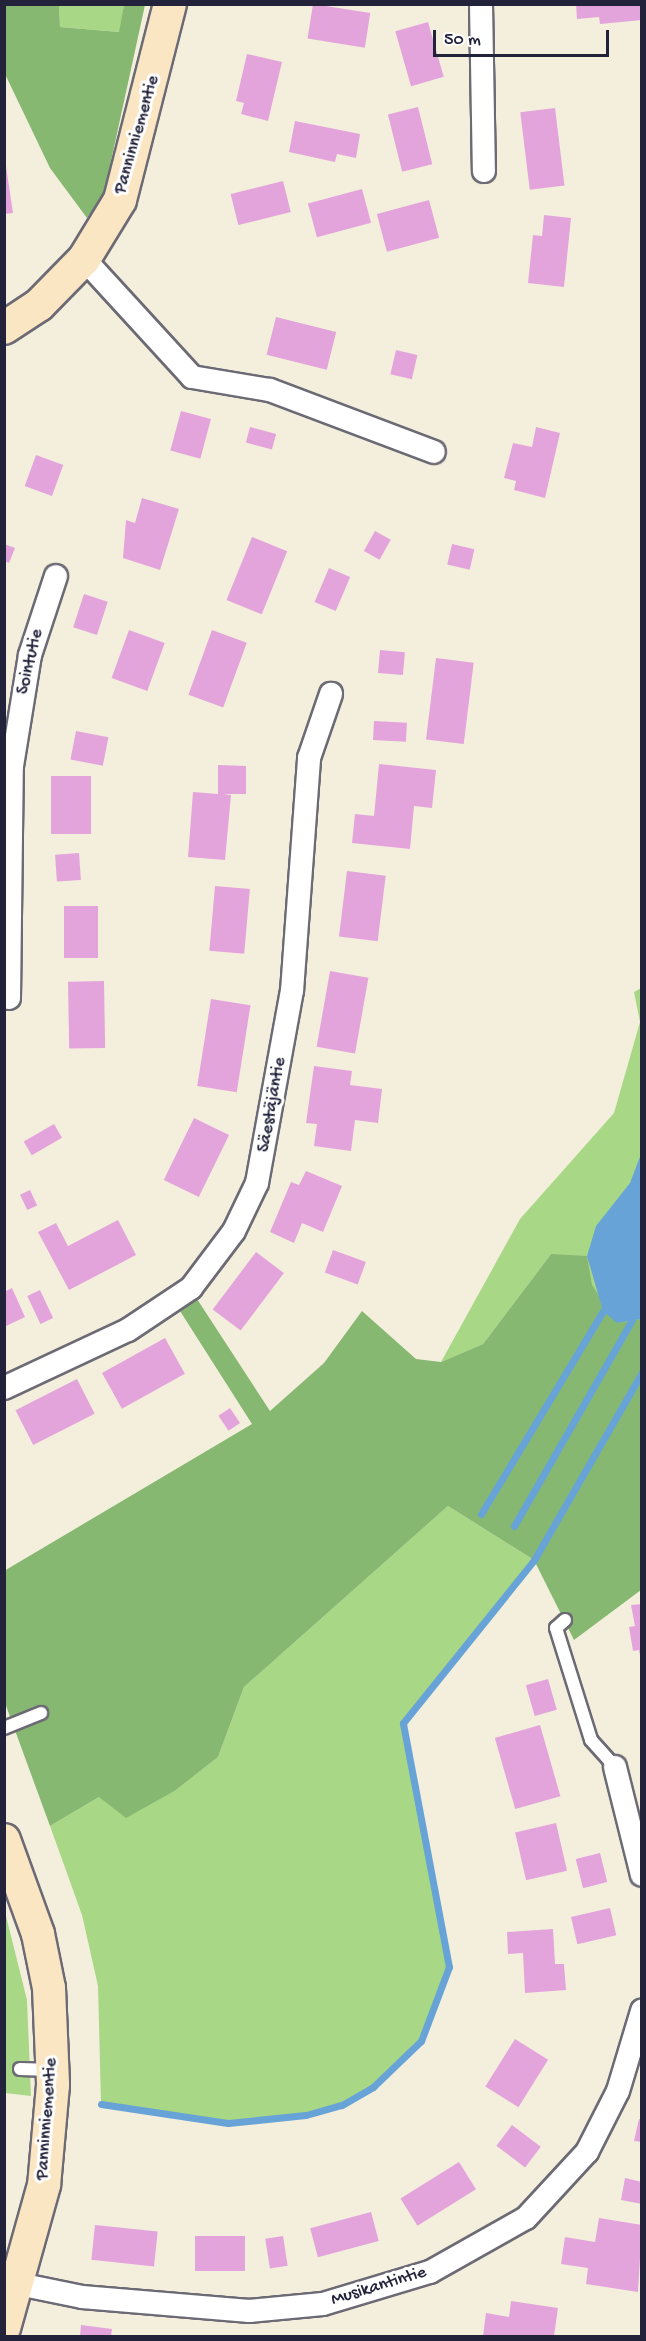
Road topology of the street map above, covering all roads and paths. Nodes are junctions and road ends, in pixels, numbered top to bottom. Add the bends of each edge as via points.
1 (170, 4) edge
2 (481, 4) edge
3 (484, 171) dead end
4 (84, 259) junction
5 (4, 327) edge
6 (434, 452) dead end
7 (56, 576) dead end
8 (332, 694) dead end
9 (7, 821) edge
10 (9, 998) dead end
11 (4, 1388) edge
12 (565, 1620) dead end
13 (41, 1713) dead end
14 (4, 1728) edge
15 (615, 1767) joint
16 (4, 1840) edge
17 (642, 1875) edge
18 (642, 2011) edge
19 (20, 2069) dead end
20 (53, 2070) junction
21 (10, 2282) edge
22 (4, 2328) edge

1 - 4 street, Panninniementie via 120,200
2 - 3 street
4 - 5 street, Panninniementie via 39,305
4 - 6 street via 192,376 270,390
7 - 9 street, Sointutie via 32,647 17,723
8 - 11 street, Säestäjäntie via 309,758 292,991 257,1183 234,1232 191,1288 128,1330
9 - 10 street, Sointutie
12 - 15 lane via 556,1628 591,1740
13 - 14 lane
15 - 17 street
16 - 20 street, Panninniementie via 38,1934 50,1995
18 - 21 street, Musikantintie via 618,2091 587,2152 526,2218 430,2272 323,2304 249,2312 82,2297
19 - 20 lane
20 - 21 street, Panninniementie via 44,2185
21 - 22 street, Panninniementie

